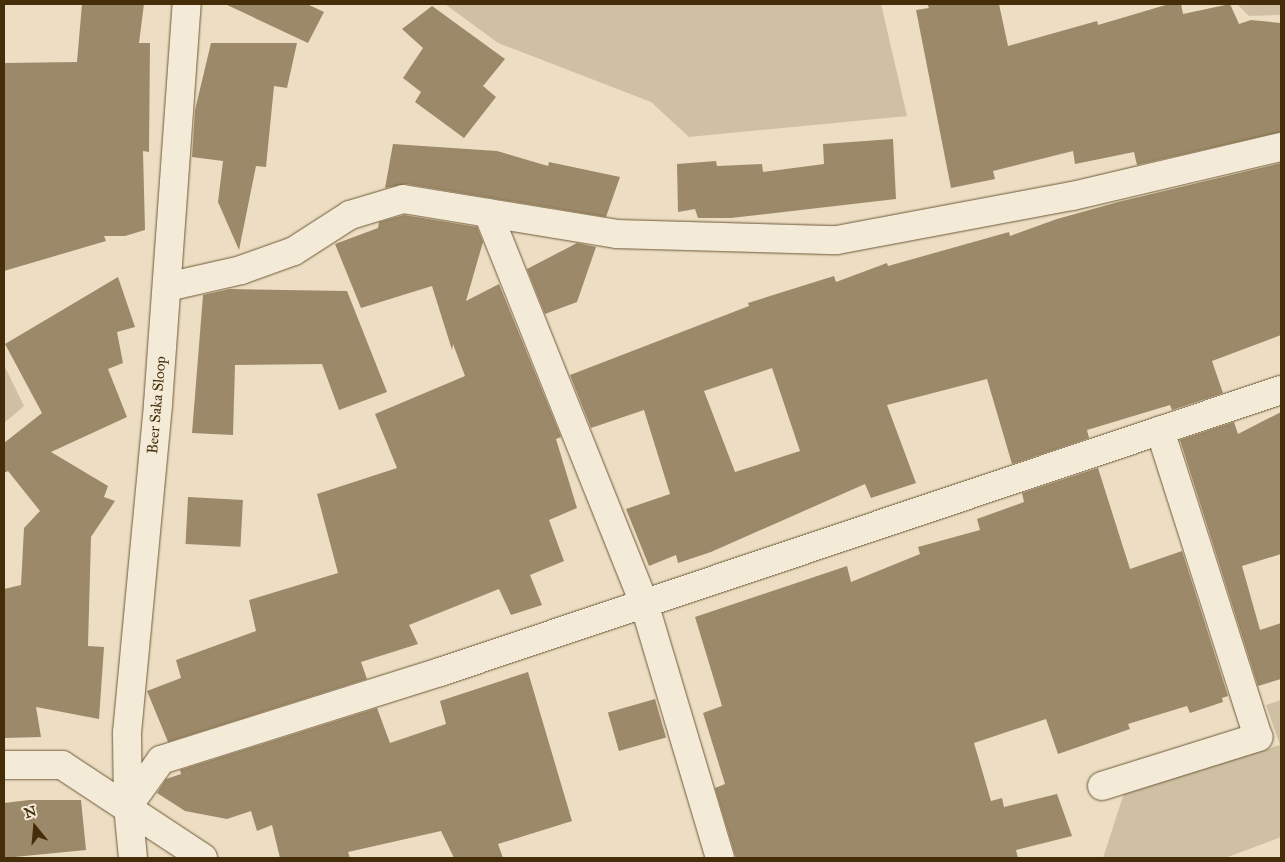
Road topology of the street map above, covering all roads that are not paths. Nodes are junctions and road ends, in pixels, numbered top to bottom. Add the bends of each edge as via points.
1 (187, 4) edge
2 (1281, 147) edge
3 (488, 213) junction
4 (167, 287) junction
5 (1281, 390) edge
6 (1160, 430) junction
7 (644, 603) junction
8 (4, 765) edge
9 (1102, 786) dead end
10 (128, 806) junction
11 (133, 858) edge
12 (202, 858) edge
13 (720, 858) edge

1 - 4 street, Beer Saka Sloop
2 - 3 street via 1073,196 837,240 616,234
3 - 4 street via 403,199 350,215 294,252 241,270
3 - 7 street
4 - 10 street, Beer Saka Sloop via 127,733
5 - 6 street
6 - 7 street
6 - 9 street via 1258,737
7 - 10 street via 440,672 161,760
7 - 13 street
8 - 10 street via 62,765
10 - 11 street, Beer Saka Sloop
10 - 12 street

